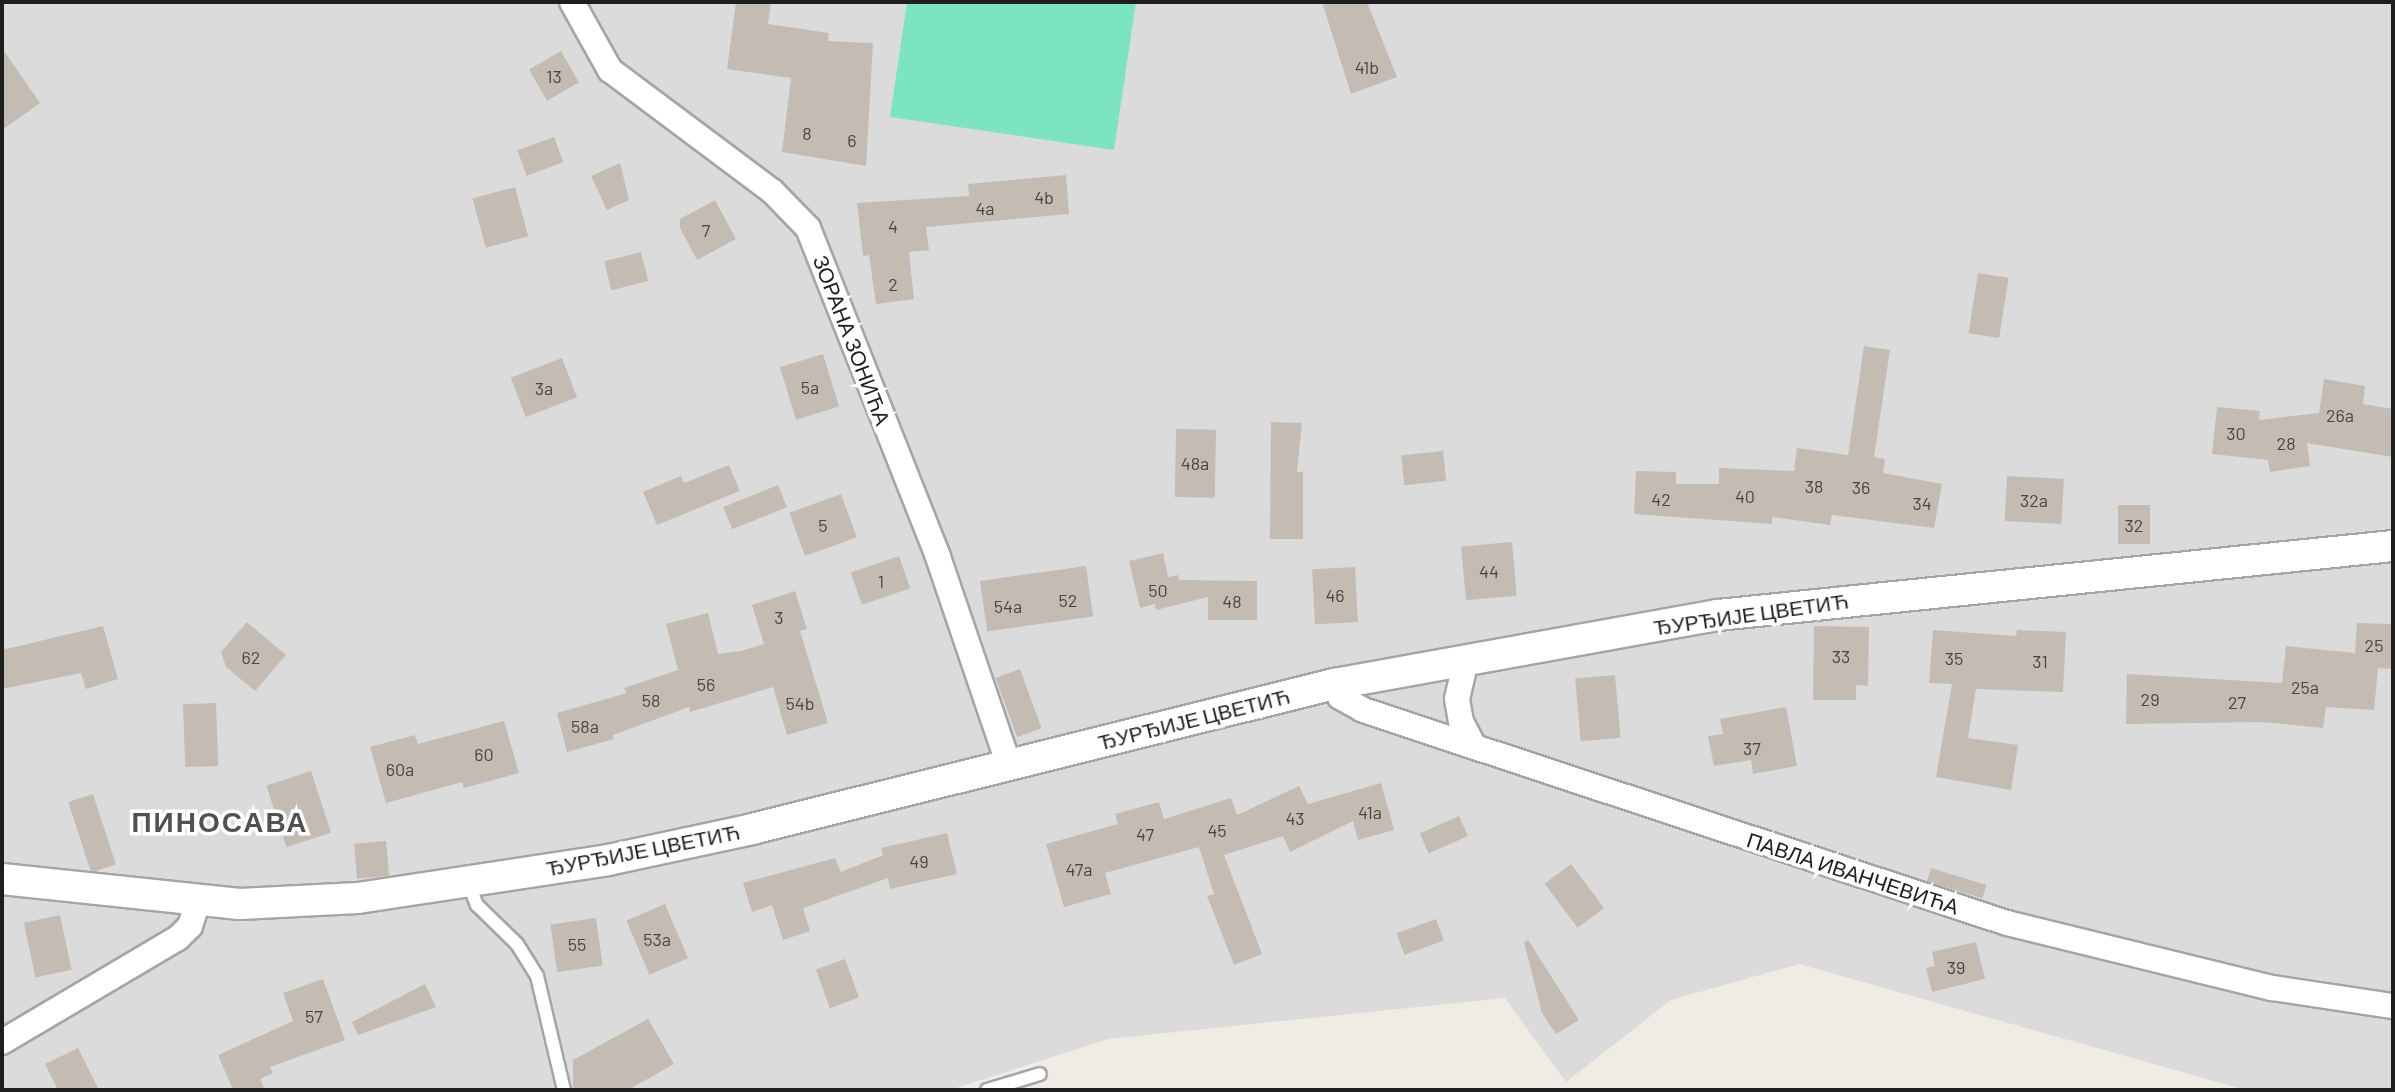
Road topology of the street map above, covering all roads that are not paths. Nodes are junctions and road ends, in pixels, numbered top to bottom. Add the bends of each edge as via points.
1 (572, 2) edge
2 (2393, 546) edge
3 (1466, 660) junction
4 (1334, 684) junction
5 (1472, 743) junction
6 (1009, 765) junction
7 (2, 879) edge
8 (468, 881) junction
9 (198, 901) junction
10 (2393, 1006) edge
11 (2, 1042) edge
12 (1040, 1074) dead end
13 (564, 1090) edge
14 (987, 1090) edge

1 - 6 street, ЗОРАНА ЗОНИЋА via 610,70 772,191 808,228 938,557
2 - 3 street, ЂУРЂИЈЕ ЦВЕТИЋ via 1718,615
3 - 4 street, ЂУРЂИЈЕ ЦВЕТИЋ
3 - 5 street via 1457,699 1461,722
4 - 5 street, ПАВЛА ИВАНЧЕВИЋА via 1349,705
4 - 6 street, ЂУРЂИЈЕ ЦВЕТИЋ
5 - 10 street, ПАВЛА ИВАНЧЕВИЋА via 2007,923 2272,988
6 - 8 street, ЂУРЂИЈЕ ЦВЕТИЋ via 752,830 608,860
7 - 9 street, ЂУРЂИЈЕ ЦВЕТИЋ
8 - 9 street, ЂУРЂИЈЕ ЦВЕТИЋ via 310,903
8 - 13 lane via 477,905 522,950 537,976
9 - 11 street via 190,926 178,938
12 - 14 lane

